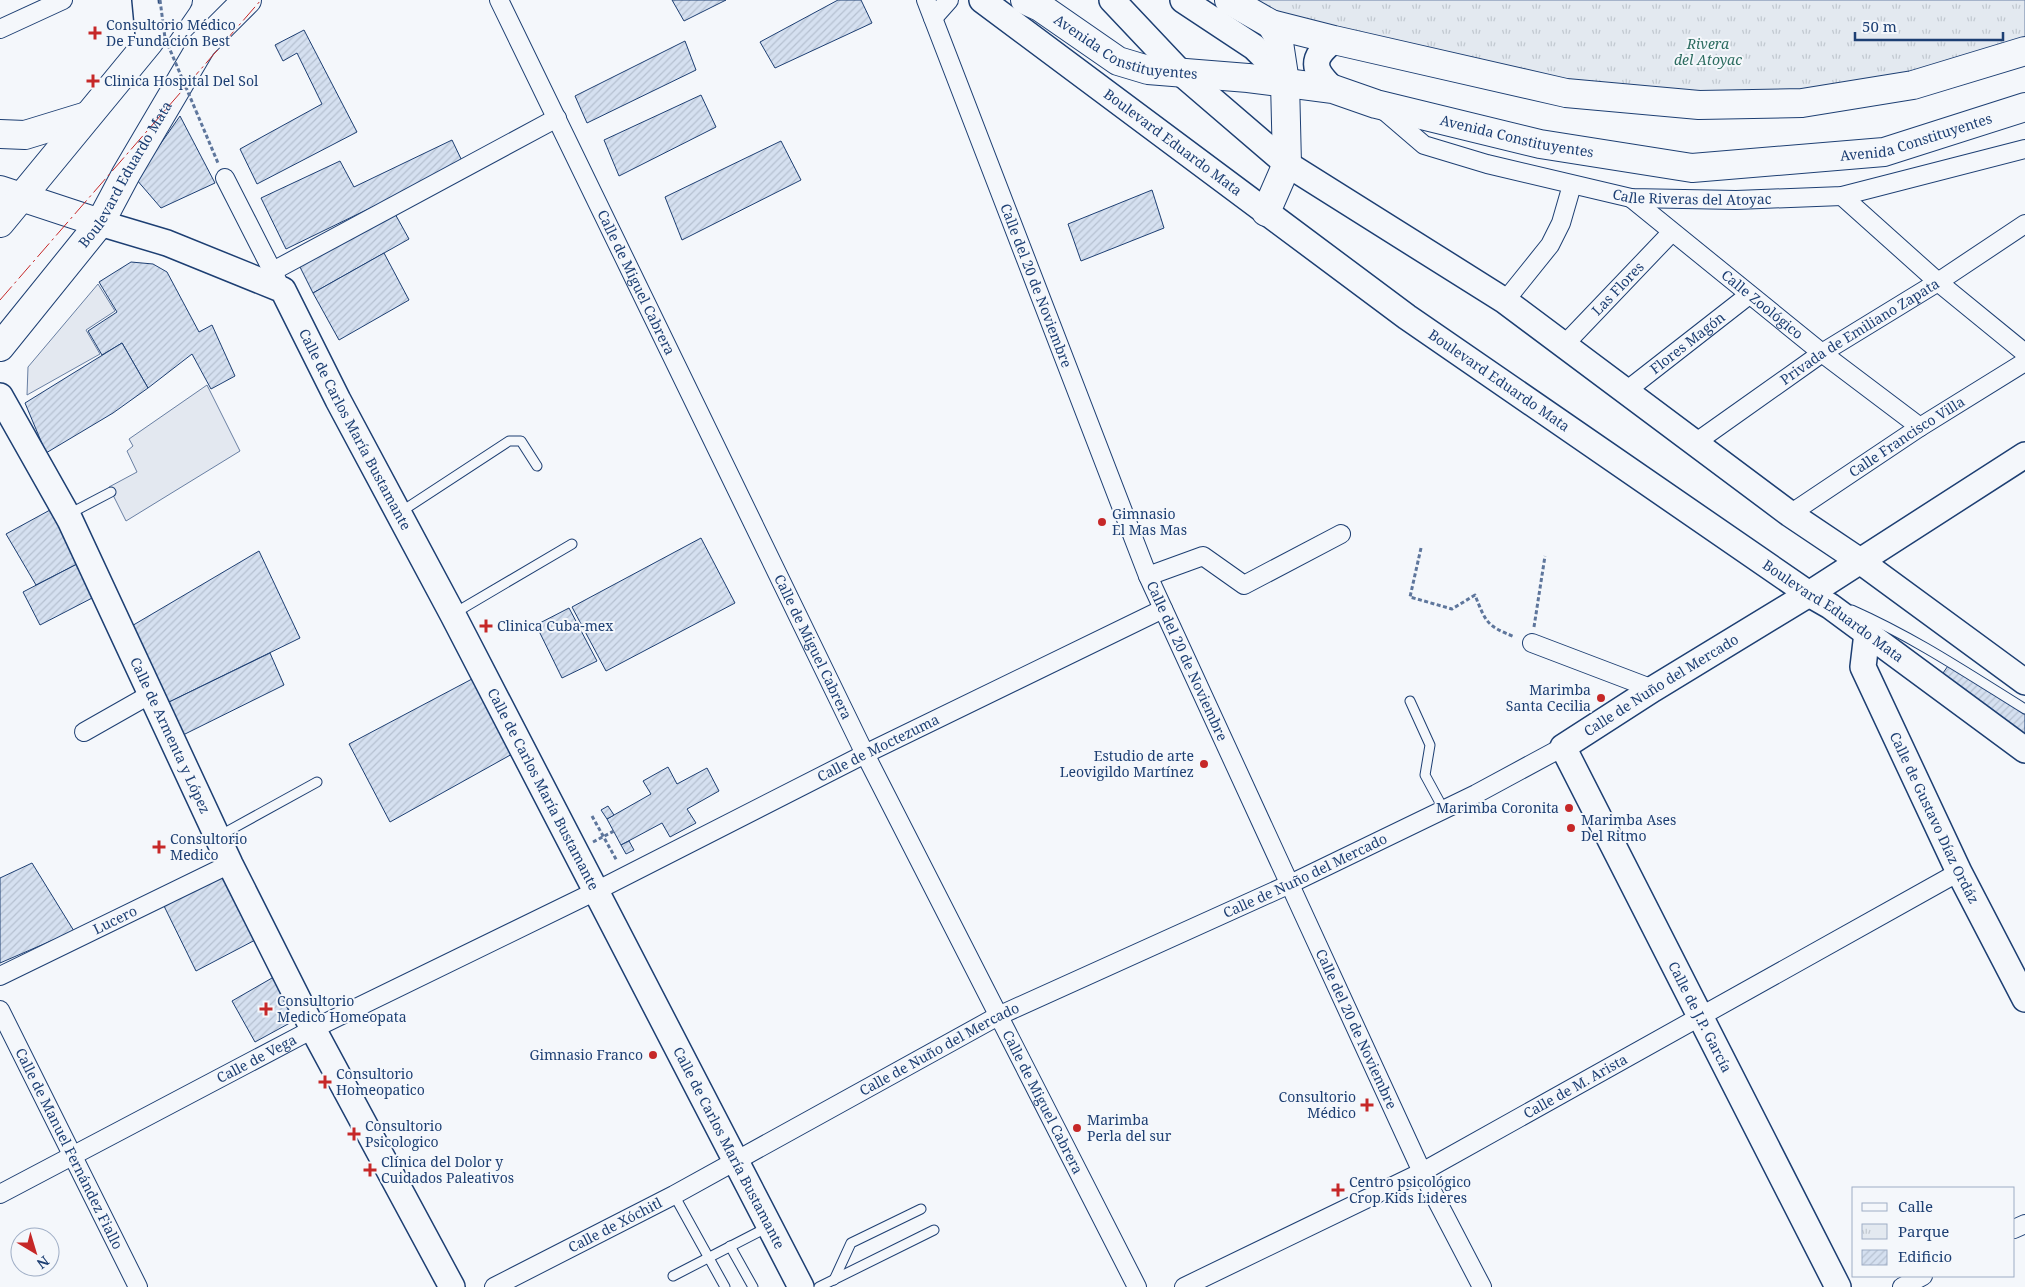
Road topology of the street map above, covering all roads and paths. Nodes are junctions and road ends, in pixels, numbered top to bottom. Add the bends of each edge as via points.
1 (63, 0) edge
2 (145, 0) edge
3 (160, 0) edge
4 (178, 0) edge
5 (225, 0) edge
6 (247, 0) edge
7 (499, 0) edge
8 (926, 0) edge
9 (949, 0) edge
10 (982, 0) edge
11 (1025, 0) edge
12 (1112, 0) edge
13 (1183, 0) edge
14 (1229, 0) edge
15 (933, 18) junction
16 (1271, 24) junction
17 (0, 29) edge
18 (1334, 40) junction
19 (149, 42) junction
20 (202, 45) junction
21 (2025, 52) edge
22 (1182, 73) junction
23 (1284, 82) junction
24 (1332, 89) junction
25 (1376, 104) junction
26 (2025, 107) edge
27 (87, 116) junction
28 (557, 118) junction
29 (0, 134) edge
30 (2024, 152) edge
31 (1287, 164) junction
32 (225, 178) joint
33 (1572, 185) junction
34 (10, 193) edge
35 (1842, 196) junction
36 (1631, 198) junction
37 (1266, 212) junction
38 (0, 223) edge
39 (100, 223) junction
40 (2025, 224) edge
41 (1671, 233) junction
42 (278, 281) junction
43 (1938, 282) junction
44 (1749, 294) junction
45 (1505, 301) junction
46 (1564, 344) junction
47 (0, 347) edge
48 (1822, 353) junction
49 (2025, 353) edge
50 (2025, 362) edge
51 (1626, 391) junction
52 (0, 396) edge
53 (1920, 427) junction
54 (1695, 443) junction
55 (2025, 455) edge
56 (537, 466) dead end
57 (111, 492) dead end
58 (398, 513) junction
59 (1790, 514) junction
60 (67, 515) junction
61 (1341, 534) dead end
62 (572, 544) dead end
63 (1421, 548) dead end
64 (1545, 556) dead end
65 (1860, 561) junction
66 (1148, 576) junction
67 (1819, 600) junction
68 (1163, 609) junction
69 (453, 614) junction
70 (1867, 632) junction
71 (1532, 643) junction
72 (2025, 682) edge
73 (1653, 688) junction
74 (151, 694) junction
75 (1410, 701) dead end
76 (2025, 710) edge
77 (84, 732) dead end
78 (1563, 747) junction
79 (2025, 750) edge
80 (865, 754) junction
81 (318, 782) dead end
82 (1444, 810) junction
83 (592, 816) dead end
84 (217, 837) junction
85 (230, 864) junction
86 (1959, 872) junction
87 (626, 876) junction
88 (1290, 884) junction
89 (596, 891) junction
90 (0, 976) edge
91 (2025, 999) edge
92 (0, 1010) edge
93 (998, 1016) junction
94 (1700, 1017) junction
95 (313, 1029) junction
96 (73, 1154) junction
97 (735, 1162) junction
98 (1422, 1172) junction
99 (0, 1194) edge
100 (674, 1195) junction
101 (920, 1210) dead end
102 (770, 1226) junction
103 (934, 1230) dead end
104 (730, 1246) junction
105 (709, 1258) junction
106 (673, 1276) dead end
107 (719, 1276) junction
108 (1922, 1277) edge
109 (834, 1280) junction
110 (138, 1287) edge
111 (452, 1287) edge
112 (494, 1287) edge
113 (717, 1287) edge
114 (725, 1287) edge
115 (753, 1287) edge
116 (801, 1287) edge
117 (819, 1287) edge
118 (1136, 1287) edge
119 (1184, 1287) edge
120 (1482, 1287) edge
121 (1838, 1287) edge
122 (1902, 1287) edge

1 - 17 street
2 - 19 street
3 - 32 path, bridge via 165,38
4 - 19 main road
5 - 20 main road
6 - 20 main road, Boulevard Eduardo Mata
7 - 28 street, Calle de Miguel Cabrera
8 - 15 street, Calle del 20 de Noviembre
9 - 15 street
10 - 37 street, Boulevard Eduardo Mata
11 - 22 main road, Avenida Constituyentes via 1118,61 1148,70
12 - 22 street
13 - 23 street via 1254,47
14 - 16 main road
15 - 66 street, Calle del 20 de Noviembre
16 - 18 main road
16 - 23 main road via 1278,36
18 - 21 main road via 1566,93 1699,105 1802,103 1913,85
18 - 24 street via 1322,50 1316,68
19 - 27 main road
20 - 39 main road, Boulevard Eduardo Mata
22 - 23 main road, Avenida Constituyentes
22 - 31 street
23 - 24 main road, Avenida Constituyentes
23 - 31 main road
24 - 25 main road, Avenida Constituyentes
25 - 26 main road, Avenida Constituyentes via 1540,144 1692,168 1884,152
25 - 33 street, Calle Riveras del Atoyac via 1424,145
27 - 29 main road via 26,135
27 - 34 main road
28 - 42 street
28 - 80 street, Calle de Miguel Cabrera
30 - 35 street, Calle Riveras del Atoyac
31 - 37 main road
31 - 45 street
32 - 42 street, Calle de Carlos María Bustamante
33 - 36 street, Calle Riveras del Atoyac
33 - 45 street via 1561,223 1550,245
34 - 38 main road
34 - 39 main road
35 - 36 street, Calle Riveras del Atoyac via 1736,200
35 - 43 street
36 - 41 street, Calle Zoológico
37 - 67 street, Boulevard Eduardo Mata via 1407,317
39 - 42 street
39 - 47 main road, Boulevard Eduardo Mata
40 - 43 street, Privada de Emiliano Zapata
41 - 44 street, Calle Zoológico
41 - 46 street, Las Flores
42 - 58 street, Calle de Carlos María Bustamante
43 - 48 street, Privada de Emiliano Zapata
43 - 49 street
44 - 48 street, Calle Zoológico
44 - 51 street, Flores Magón
45 - 46 street
46 - 51 street
48 - 53 street, Calle Zoológico
48 - 54 street, Privada de Emiliano Zapata
50 - 53 street, Calle Francisco Villa
51 - 54 street
52 - 60 street, Calle de Armenta y López
53 - 59 street, Calle Francisco Villa
54 - 59 street
55 - 65 street, Calle de Nuño del Mercado
56 - 58 lane via 521,441 510,441
57 - 60 lane
58 - 69 street, Calle de Carlos María Bustamante
59 - 65 street
60 - 74 street, Calle de Armenta y López
61 - 66 street via 1244,585 1203,556
62 - 69 lane
63 - 71 path via 1410,597 1452,609 1475,595 1484,617 1495,630
64 - 71 path
65 - 67 street, Calle de Nuño del Mercado
65 - 72 street
66 - 68 street, Calle del 20 de Noviembre
67 - 70 street, Boulevard Eduardo Mata
67 - 73 street, Calle de Nuño del Mercado
67 - 76 lane via 1851,609 1894,629
68 - 80 street, Calle de Moctezuma
68 - 88 street, Calle del 20 de Noviembre
69 - 89 street, Calle de Carlos María Bustamante
70 - 79 street, Boulevard Eduardo Mata
70 - 86 street, Calle de Gustavo Díaz Ordáz via 1863,667
71 - 73 street
73 - 78 street, Calle de Nuño del Mercado
74 - 77 street
74 - 84 street, Calle de Armenta y López
75 - 82 lane via 1430,745 1425,775
78 - 82 street, Calle de Nuño del Mercado
78 - 94 street, Calle de J.P. García
80 - 87 street, Calle de Moctezuma
80 - 93 street, Calle de Miguel Cabrera
81 - 84 lane
82 - 88 street, Calle de Nuño del Mercado
83 - 87 path
84 - 85 street, Calle de Armenta y López
85 - 90 street, Lucero
85 - 95 street, Calle de Armenta y López
86 - 91 street, Calle de Gustavo Díaz Ordáz
86 - 94 street, Calle de M. Arista
87 - 89 street, Calle de Moctezuma
88 - 93 street, Calle de Nuño del Mercado
88 - 98 street, Calle del 20 de Noviembre
89 - 95 street, Calle de Vega
89 - 97 street, Calle de Carlos María Bustamante
92 - 96 street, Calle de Manuel Fernández Fiallo
93 - 97 street, Calle de Nuño del Mercado
93 - 118 street, Calle de Miguel Cabrera
94 - 98 street, Calle de M. Arista
94 - 121 street, Calle de J.P. García
95 - 96 street, Calle de Vega
95 - 111 street, Calle de Armenta y López
96 - 99 street, Calle de Vega
96 - 110 street, Calle de Manuel Fernández Fiallo
97 - 100 street, Calle de Xóchitl
97 - 102 street, Calle de Carlos María Bustamante
98 - 119 street, Calle de M. Arista
98 - 120 street, Calle del 20 de Noviembre
100 - 105 lane
100 - 112 street, Calle de Xóchitl
101 - 109 lane via 851,1243
102 - 104 lane
102 - 116 street, Calle de Carlos María Bustamante
103 - 109 lane
104 - 105 lane
104 - 115 lane
105 - 106 lane
105 - 107 lane
107 - 113 lane
107 - 114 lane
108 - 122 street
109 - 117 lane

